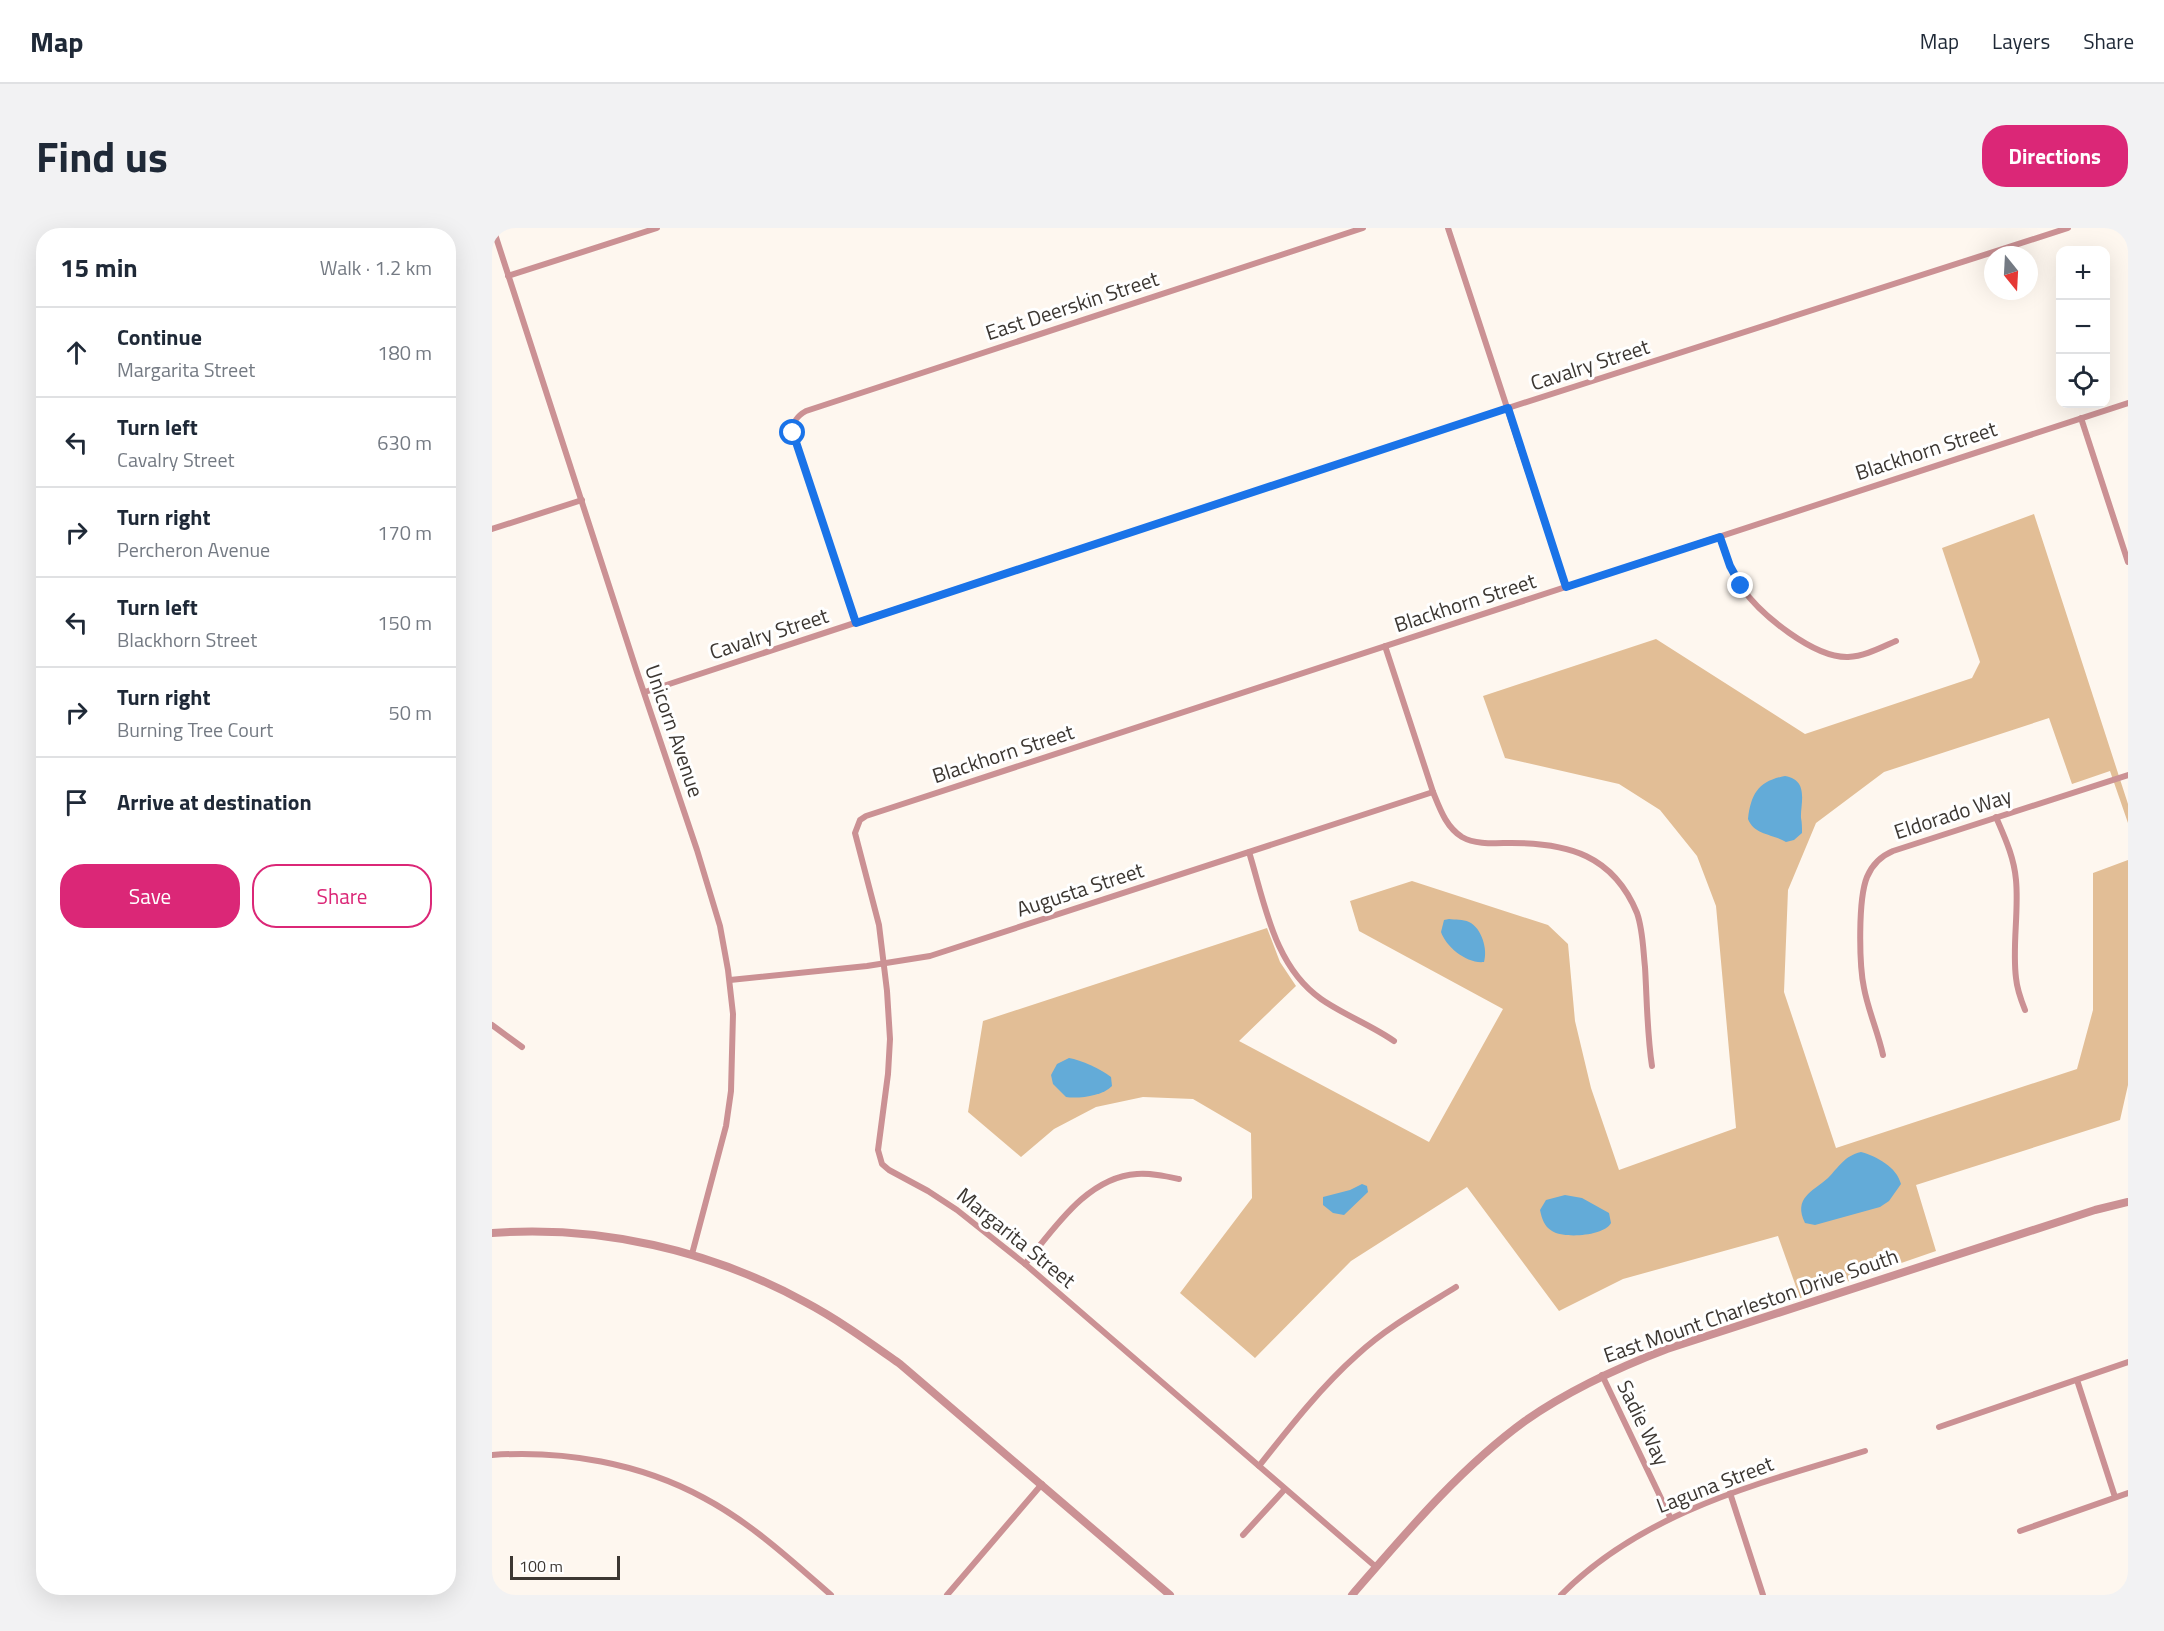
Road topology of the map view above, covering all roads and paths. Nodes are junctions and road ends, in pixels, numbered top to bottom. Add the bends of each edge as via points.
1 (493, 228) edge
2 (657, 228) edge
3 (1363, 228) edge
4 (1448, 228) edge
5 (2068, 228) edge
6 (508, 276) junction
7 (2128, 403) edge
8 (1508, 408) junction
9 (2081, 418) junction
10 (582, 500) junction
11 (492, 529) edge
12 (1720, 537) junction
13 (2128, 562) edge
14 (1566, 587) junction
15 (856, 623) junction
16 (1896, 641) dead end
17 (1385, 646) junction
18 (645, 692) junction
19 (2128, 775) edge
20 (1433, 792) junction
21 (1996, 818) junction
22 (855, 833) joint
23 (1249, 852) junction
24 (884, 964) junction
25 (729, 980) junction
26 (2025, 1010) dead end
27 (492, 1025) edge
28 (1394, 1041) dead end
29 (522, 1047) dead end
30 (1883, 1054) dead end
31 (1652, 1066) dead end
32 (1179, 1179) dead end
33 (2128, 1202) edge
34 (492, 1233) edge
35 (692, 1254) junction
36 (1024, 1264) junction
37 (1456, 1287) dead end
38 (2128, 1362) edge
39 (1602, 1376) junction
40 (2077, 1380) junction
41 (1939, 1427) dead end
42 (1865, 1451) dead end
43 (492, 1455) edge
44 (1259, 1466) junction
45 (1042, 1484) junction
46 (1285, 1489) junction
47 (1731, 1493) junction
48 (2128, 1493) edge
49 (2115, 1497) junction
50 (1670, 1517) junction
51 (2019, 1531) dead end
52 (1243, 1535) dead end
53 (1377, 1567) junction
54 (831, 1595) edge
55 (947, 1595) edge
56 (1170, 1595) edge
57 (1352, 1595) edge
58 (1561, 1595) edge
59 (1763, 1595) edge

1 - 6 street, Unicorn Avenue
2 - 6 street
3 - 15 street, East Deerskin Street via 806,411 794,420 793,433
4 - 8 street
5 - 8 street, Cavalry Street
6 - 10 street, Unicorn Avenue
7 - 9 street, Blackhorn Street
8 - 14 street
8 - 15 street, Cavalry Street
9 - 12 street, Blackhorn Street
9 - 13 street
10 - 11 street
10 - 18 street, Unicorn Avenue
12 - 14 street, Blackhorn Street
12 - 16 street via 1745,593 1802,642 1816,650 1847,657
14 - 17 street, Blackhorn Street
15 - 18 street, Cavalry Street
17 - 20 street
17 - 22 street, Blackhorn Street via 866,816
18 - 25 street, Unicorn Avenue via 720,927
19 - 21 street, Eldorado Way
20 - 23 street, Augusta Street
20 - 31 street via 1447,822 1465,838 1474,842 1536,843 1572,849 1603,866 1627,893 1643,936
21 - 26 street via 2014,866 2016,981
21 - 30 street, Eldorado Way via 1893,851 1870,871 1862,904 1861,966
22 - 24 street, Margarita Street via 872,893
23 - 24 street, Augusta Street via 930,956
23 - 28 street via 1274,935 1290,968 1319,998
24 - 25 street, Augusta Street
24 - 36 street, Margarita Street via 890,1039 878,1150 882,1164 957,1210
25 - 35 street, Unicorn Avenue via 733,1014 731,1091 726,1126
27 - 29 street
32 - 36 street via 1136,1173 1104,1183 1070,1212
33 - 39 street, East Mount Charleston Drive South via 1667,1349
34 - 35 street via 603,1236
35 - 45 street via 764,1281 838,1321 900,1365
36 - 44 street, Margarita Street
37 - 44 street via 1357,1354
38 - 40 street
39 - 50 street, Sadie Way
39 - 53 street, East Mount Charleston Drive South via 1526,1420 1496,1444 1427,1511
40 - 41 street
40 - 49 street
42 - 47 street, Laguna Street
43 - 54 street via 537,1453 576,1457 638,1471 686,1489 743,1522
44 - 46 street, Margarita Street
45 - 55 street
45 - 56 street
46 - 52 street
46 - 53 street, Margarita Street
47 - 50 street, Laguna Street
47 - 59 street
48 - 49 street
49 - 51 street
50 - 58 street, Laguna Street via 1607,1556
53 - 57 street, East Mount Charleston Drive South

